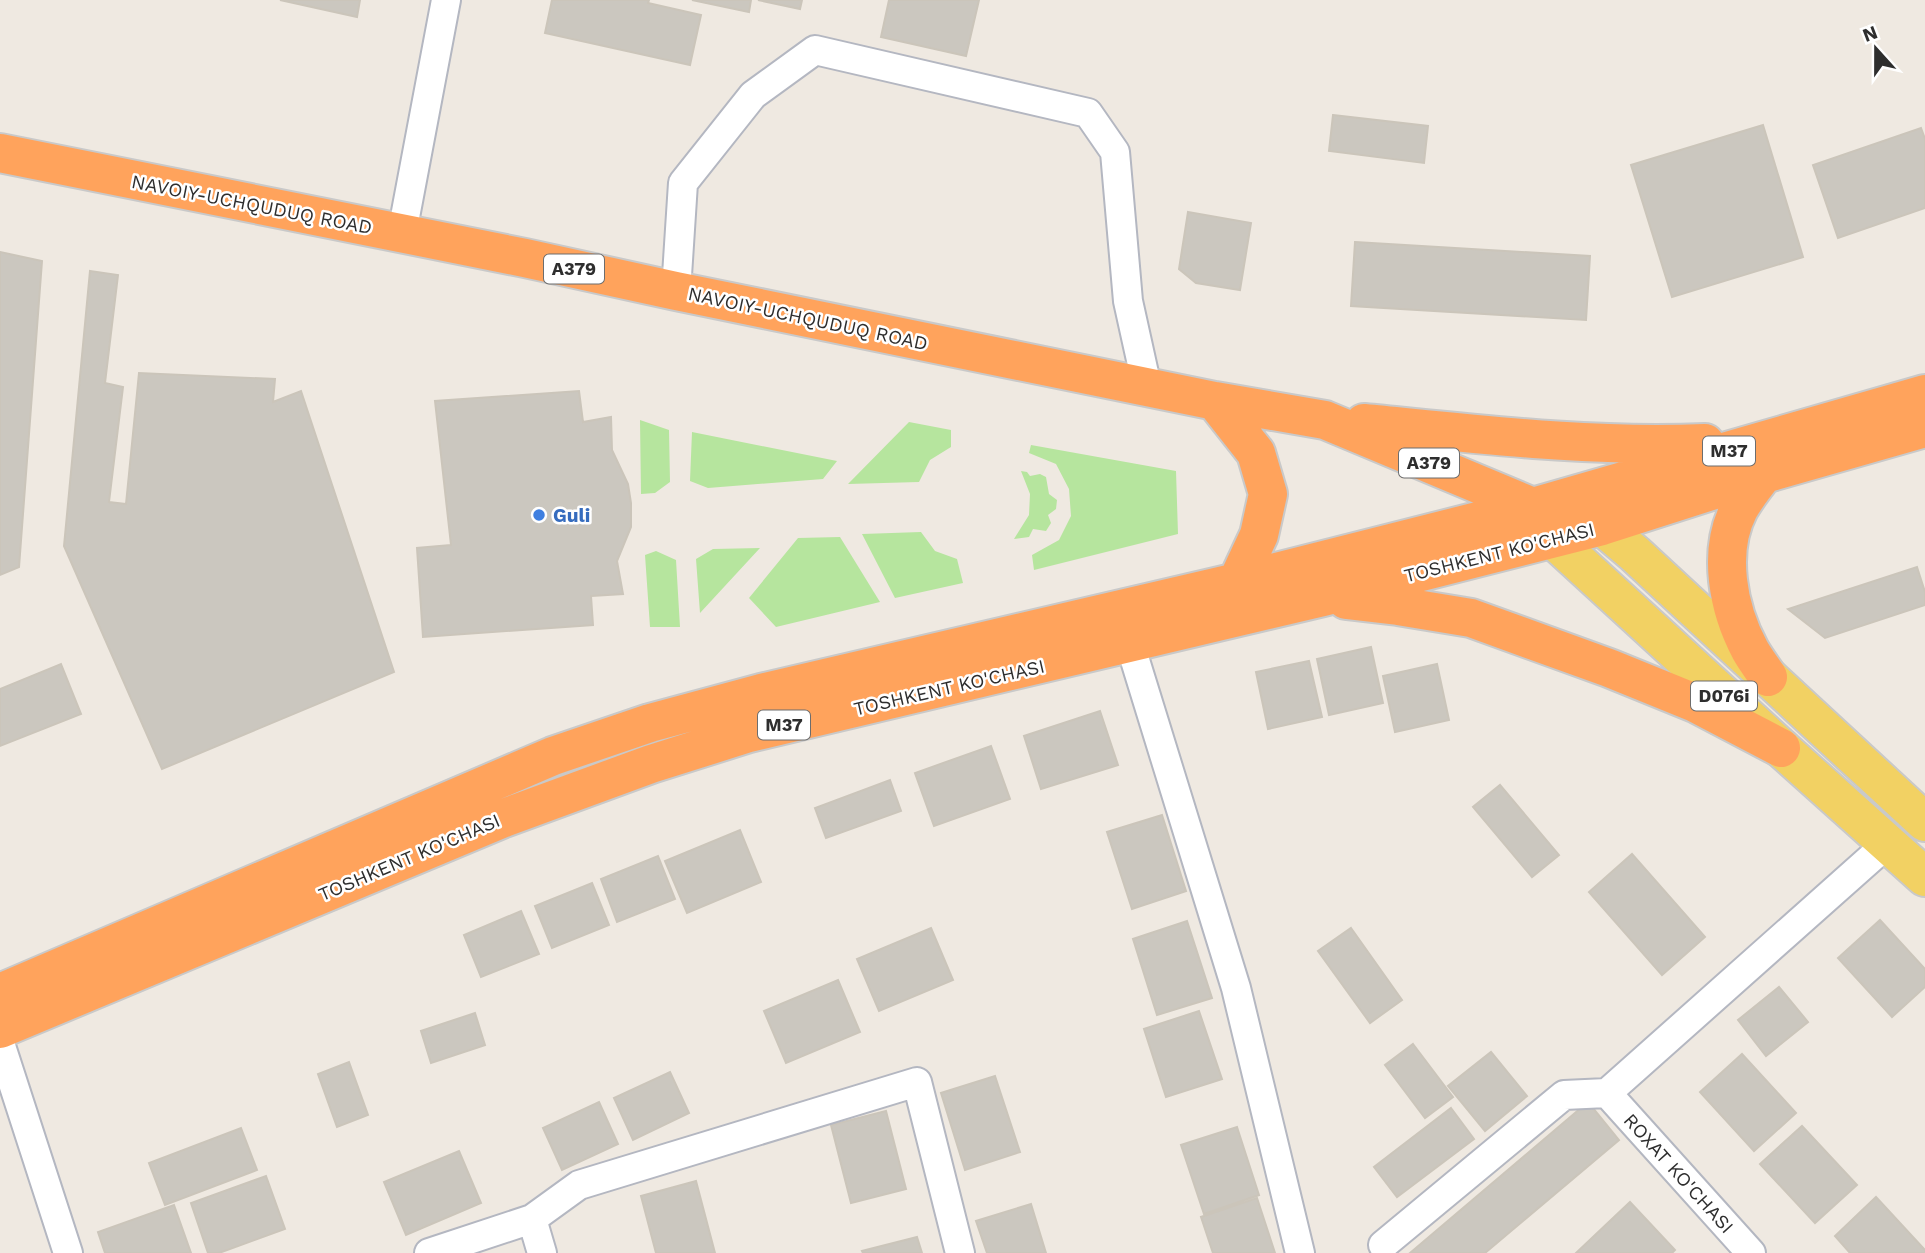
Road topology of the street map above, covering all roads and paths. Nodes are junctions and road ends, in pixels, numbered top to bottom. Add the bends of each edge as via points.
1 (446, 0) edge
2 (0, 153) edge
3 (402, 233) junction
4 (676, 291) junction
5 (1147, 387) junction
6 (1925, 394) edge
7 (1215, 401) junction
8 (1325, 420) junction
9 (1925, 428) edge
10 (1767, 457) junction
11 (1533, 507) junction
12 (1602, 526) junction
13 (1553, 539) junction
14 (1237, 582) junction
15 (1323, 597) junction
16 (1130, 644) junction
17 (1768, 677) junction
18 (1781, 748) junction
19 (1925, 822) edge
20 (1888, 844) junction
21 (1925, 877) edge
22 (0, 993) edge
23 (0, 1029) edge
24 (0, 1043) edge
25 (1607, 1093) junction
26 (532, 1219) junction
27 (1382, 1245) dead end
28 (68, 1253) edge
29 (429, 1253) edge
30 (542, 1253) edge
31 (960, 1253) edge
32 (1300, 1253) edge
33 (1751, 1253) edge

1 - 3 street
2 - 3 highway, NAVOIY-UCHQUDUQ ROAD / A379
3 - 4 highway, NAVOIY-UCHQUDUQ ROAD / A379
4 - 5 highway, NAVOIY-UCHQUDUQ ROAD / A379
4 - 5 street via 683,183 752,95 815,50 1088,113 1115,152 1128,301
5 - 7 highway, NAVOIY-UCHQUDUQ ROAD / A379
6 - 10 highway, TOSHKENT KO'CHASI / M37
7 - 8 highway, NAVOIY-UCHQUDUQ ROAD / A379
7 - 14 highway via 1256,453 1268,494 1259,535
8 - 10 highway
8 - 11 highway, NAVOIY-UCHQUDUQ ROAD / A379
9 - 10 highway, TOSHKENT KO'CHASI / M37
10 - 11 highway, TOSHKENT KO'CHASI / M37
10 - 12 highway, TOSHKENT KO'CHASI / M37
10 - 17 highway via 1738,511 1727,565 1737,622
11 - 12 main road, NAVOIY-UCHQUDUQ ROAD / D076i
11 - 13 main road, D076i
11 - 14 highway, M37
12 - 13 highway, TOSHKENT KO'CHASI / M37
12 - 17 main road, D076i
13 - 15 highway, TOSHKENT KO'CHASI / M37
13 - 18 main road, D076i
14 - 22 highway, TOSHKENT KO'CHASI / M37 via 650,723 553,757
15 - 16 highway, TOSHKENT KO'CHASI / M37
15 - 18 highway via 1471,618 1695,703
16 - 23 highway, TOSHKENT KO'CHASI / M37 via 750,733 651,764 504,818
16 - 32 street via 1236,988
17 - 19 main road, D076i
18 - 20 main road, D076i
20 - 21 main road, D076i
20 - 25 street
24 - 28 street
25 - 27 street via 1564,1095
25 - 33 street, ROXAT KO'CHASI
26 - 29 street
26 - 30 street
26 - 31 street via 579,1185 917,1082

